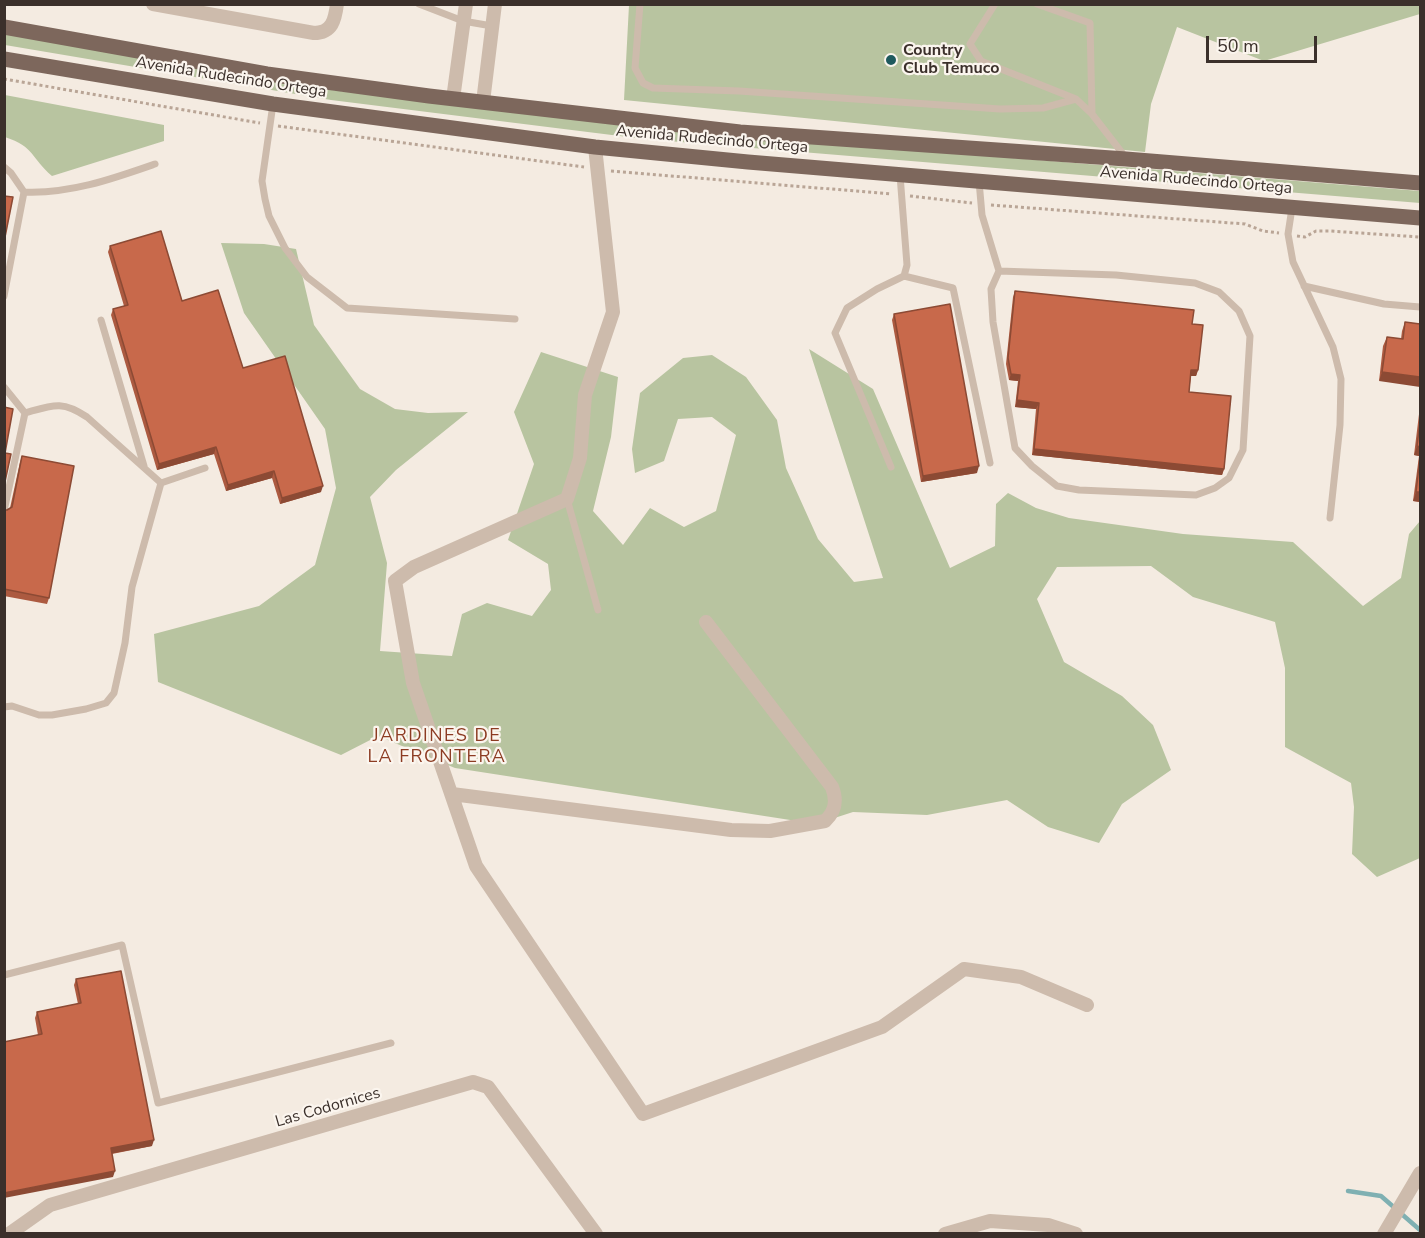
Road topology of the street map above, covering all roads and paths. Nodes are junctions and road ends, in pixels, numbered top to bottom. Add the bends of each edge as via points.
1 (153, 4) edge
2 (338, 4) edge
3 (419, 4) edge
4 (466, 4) edge
5 (495, 4) edge
6 (639, 4) edge
7 (995, 4) edge
8 (1037, 4) edge
9 (463, 21) junction
10 (492, 26) junction
11 (4, 27) edge
12 (4, 59) edge
13 (453, 99) junction
14 (1076, 99) junction
15 (483, 102) junction
16 (273, 104) junction
17 (1092, 114) junction
18 (596, 147) junction
19 (1126, 159) junction
20 (155, 164) dead end
21 (4, 167) edge
22 (900, 175) junction
23 (979, 182) junction
24 (1420, 183) edge
25 (24, 192) junction
26 (1292, 207) junction
27 (1420, 218) edge
28 (999, 271) junction
29 (904, 276) junction
30 (1304, 286) junction
31 (4, 296) edge
32 (1420, 307) edge
33 (515, 319) dead end
34 (101, 320) dead end
35 (4, 387) edge
36 (25, 413) junction
37 (990, 463) dead end
38 (891, 467) dead end
39 (205, 468) dead end
40 (145, 469) junction
41 (161, 483) junction
42 (567, 499) junction
43 (4, 511) edge
44 (1330, 519) dead end
45 (598, 610) dead end
46 (706, 622) dead end
47 (4, 707) edge
48 (452, 794) junction
49 (4, 975) edge
50 (1087, 1005) dead end
51 (391, 1043) dead end
52 (1420, 1173) edge
53 (9, 1233) edge
54 (596, 1233) edge
55 (945, 1233) edge
56 (1077, 1233) edge
57 (1384, 1233) edge

1 - 2 street via 320,33 330,28
3 - 9 lane
4 - 9 street
5 - 10 street
6 - 14 lane via 635,68 639,79 653,88 1000,109 1044,108
7 - 14 lane via 970,44 981,61
8 - 17 lane via 1090,23
9 - 10 lane
9 - 13 street
10 - 15 street
11 - 13 main road, Avenida Rudecindo Ortega via 267,74
12 - 16 main road, Avenida Rudecindo Ortega
13 - 15 main road, Avenida Rudecindo Ortega
14 - 17 lane
15 - 19 main road, Avenida Rudecindo Ortega via 740,132
16 - 18 main road, Avenida Rudecindo Ortega
16 - 33 lane via 262,181 265,199 285,248 307,277 347,308
17 - 19 lane
18 - 22 main road, Avenida Rudecindo Ortega
18 - 42 street via 613,312 585,395 580,458
19 - 24 main road, Avenida Rudecindo Ortega
20 - 25 lane via 86,186 49,193
21 - 25 lane
22 - 23 main road, Avenida Rudecindo Ortega
22 - 29 lane via 907,265
23 - 26 main road, Avenida Rudecindo Ortega
23 - 28 lane via 982,215
25 - 31 lane
26 - 27 main road, Avenida Rudecindo Ortega
26 - 30 lane via 1288,234 1293,261
28 - 28 lane via 991,289 995,334 1015,448 1032,466 1057,486 1131,494 1196,495 1229,477 1243,450 1250,336 1239,311 1219,292 1195,283 1116,275
29 - 37 lane via 953,288
29 - 38 lane via 847,308 836,333
30 - 32 lane via 1384,304
30 - 44 lane via 1333,346 1341,379
34 - 40 lane
35 - 36 lane
36 - 40 lane via 55,404 75,409
36 - 43 lane
39 - 41 lane
40 - 41 lane
41 - 47 lane via 132,587 114,693 106,703 52,715
42 - 45 lane
42 - 48 street via 414,567 395,581 413,683
46 - 48 street via 832,787 835,807 825,821 770,831 731,830
48 - 50 street via 476,866 643,1114 882,1028 964,969 1021,977
49 - 51 lane via 122,945 159,1103
52 - 57 street
53 - 54 street, Las Codornices via 50,1205 473,1082 488,1087
55 - 56 street via 990,1221 1048,1225

